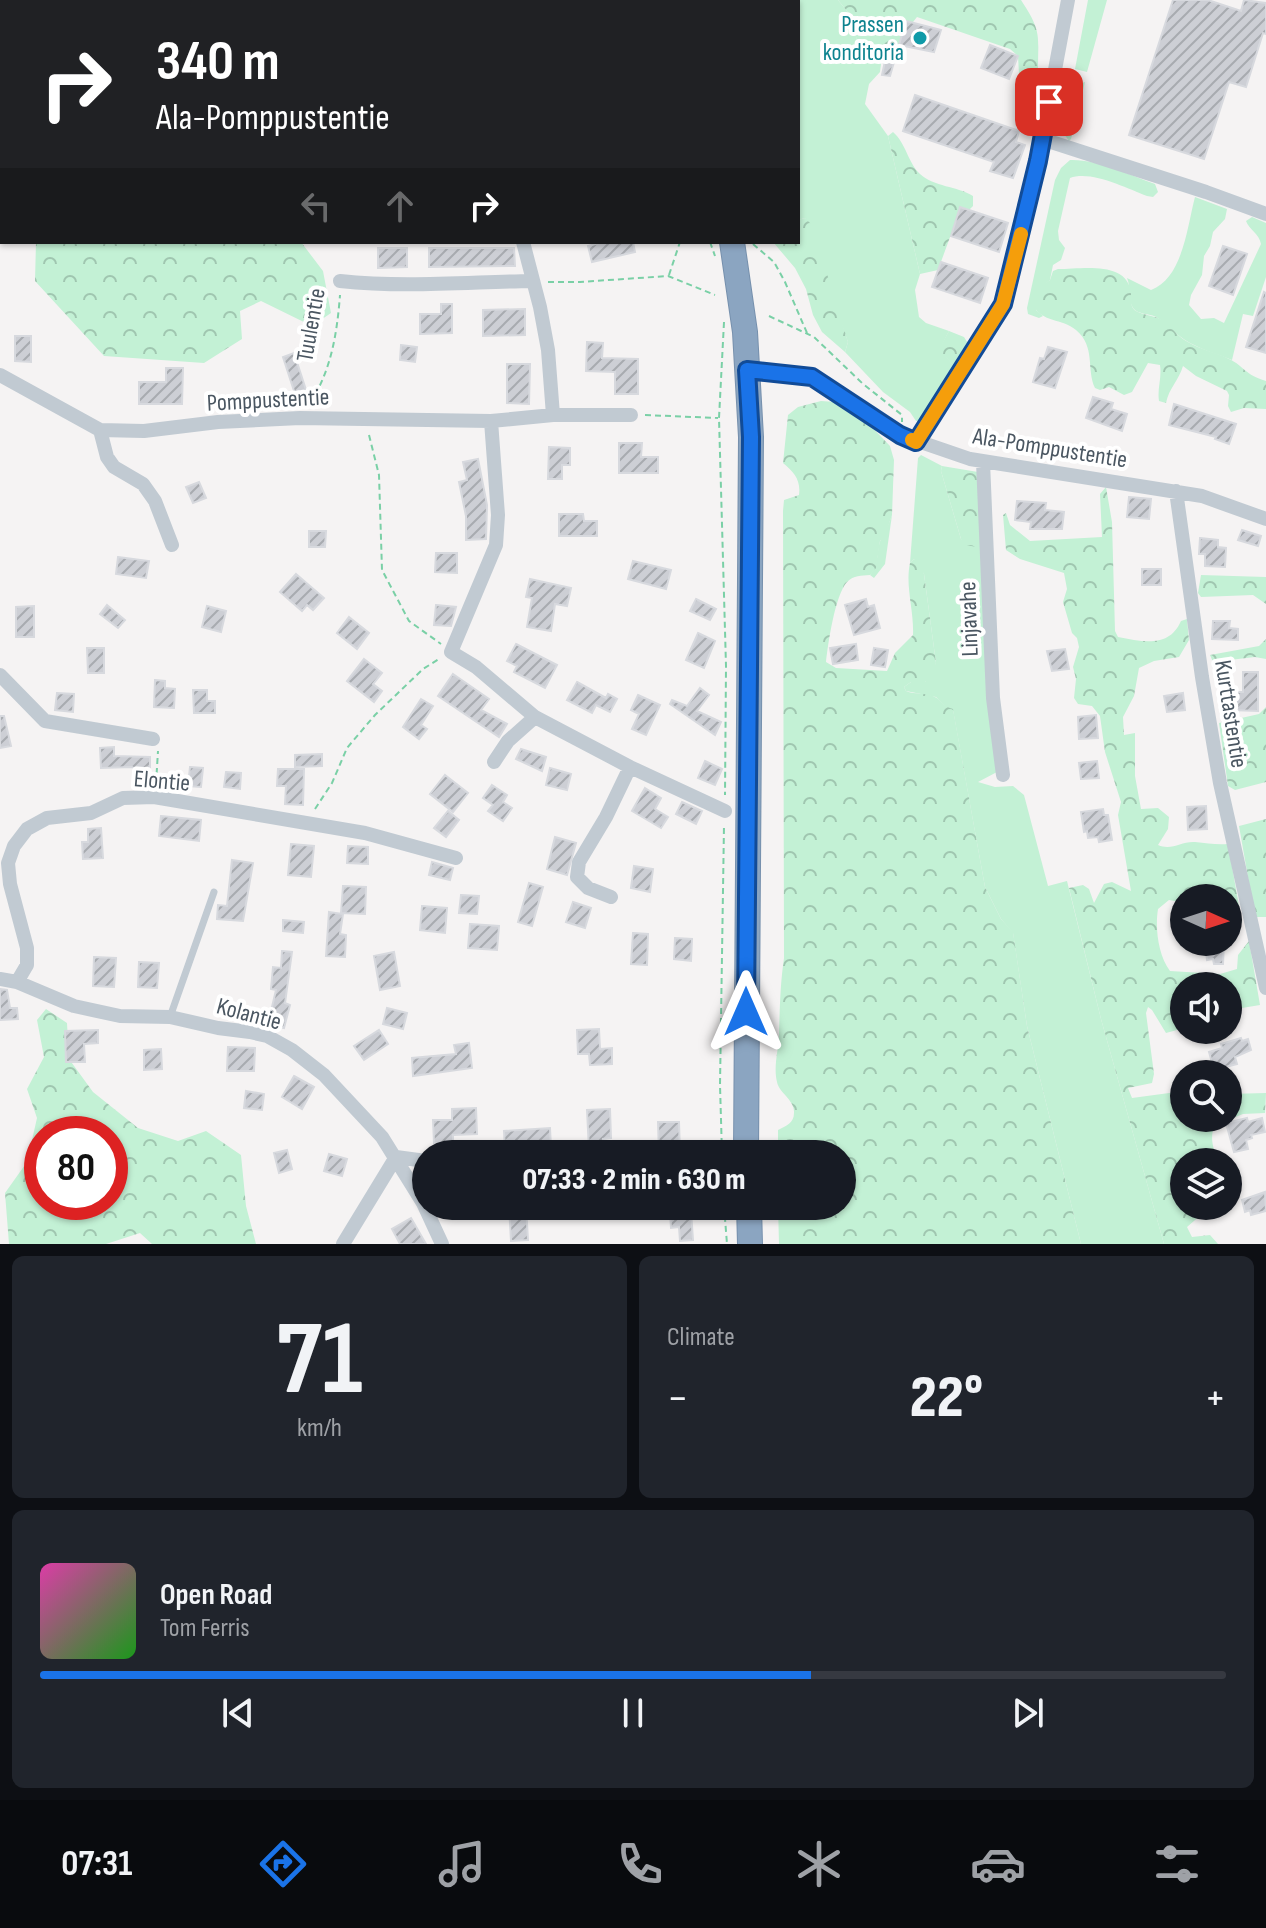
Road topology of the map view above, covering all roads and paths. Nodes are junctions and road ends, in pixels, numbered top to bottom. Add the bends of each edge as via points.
1 (1068, 0) edge
2 (1042, 139) junction
3 (1266, 214) edge
4 (523, 244) edge
5 (679, 244) edge
6 (711, 244) edge
7 (732, 244) edge
8 (752, 244) edge
9 (717, 264) dead end
10 (668, 276) junction
11 (340, 281) joint
12 (532, 281) junction
13 (715, 295) dead end
14 (723, 313) dead end
15 (769, 316) dead end
16 (808, 334) junction
17 (747, 370) junction
18 (0, 375) edge
19 (553, 415) junction
20 (631, 415) joint
21 (300, 418) junction
22 (365, 418) junction
23 (719, 418) junction
24 (491, 421) junction
25 (100, 430) junction
26 (900, 435) junction
27 (916, 442) junction
28 (983, 462) junction
29 (1176, 491) junction
30 (1266, 519) edge
31 (172, 545) dead end
32 (451, 652) junction
33 (0, 675) edge
34 (535, 717) junction
35 (153, 739) joint
36 (494, 762) dead end
37 (630, 767) junction
38 (1003, 775) dead end
39 (154, 797) junction
40 (725, 811) junction
41 (307, 822) junction
42 (456, 858) dead end
43 (214, 892) dead end
44 (611, 897) dead end
45 (0, 979) edge
46 (17, 982) junction
47 (1266, 988) edge
48 (170, 1017) junction
49 (722, 1140) edge
50 (746, 1140) edge
51 (396, 1157) junction
52 (412, 1159) edge
53 (725, 1220) edge
54 (749, 1220) edge
55 (343, 1244) edge
56 (442, 1244) edge
57 (727, 1244) edge
58 (750, 1244) edge

1 - 2 street
2 - 3 street
2 - 27 street via 1003,304
4 - 12 street
5 - 10 path
6 - 9 path
7 - 17 highway
8 - 16 path via 774,262
10 - 12 path
10 - 13 path
11 - 12 street, Tuulentie via 420,286
11 - 21 path, Tuulentie via 328,369
12 - 19 street via 548,350
14 - 23 path
15 - 16 path
16 - 26 path via 902,415
17 - 26 street, Ala-Pomppustentie via 812,377
17 - 50 highway via 751,437
18 - 25 street, Pomppustentie
19 - 20 street, Pomppustentie
19 - 24 street, Pomppustentie
20 - 23 path
21 - 22 street, Pomppustentie
21 - 25 street, Pomppustentie
22 - 24 street, Pomppustentie
22 - 32 path via 379,475 382,570 409,621
23 - 40 path
24 - 32 street via 496,545
25 - 31 street via 114,467 143,484 155,501
26 - 27 street, Ala-Pomppustentie
27 - 28 street, Ala-Pomppustentie
28 - 29 street, Ala-Pomppustentie
28 - 38 street, Linjavahe via 993,698
29 - 30 street, Ala-Pomppustentie
29 - 47 street, Kurttastentie via 1220,783
32 - 34 street
32 - 41 path via 423,669 347,748
33 - 35 street via 45,721
34 - 36 street
34 - 37 street
35 - 39 path via 159,756
37 - 40 street
37 - 44 street via 579,862 577,877
39 - 41 street, Elontie
39 - 46 street, Elontie via 123,798 91,813 47,818 27,829 14,846 8,863 10,884 27,948 27,965
40 - 49 path
41 - 42 street, Elontie
43 - 48 lane
45 - 46 street, Kolantie
46 - 48 street, Kolantie via 74,1006 120,1016
48 - 51 street, Kolantie via 267,1036 292,1050 324,1075
51 - 52 street
51 - 55 street
51 - 56 street, Kolantie
53 - 57 path
54 - 58 highway

